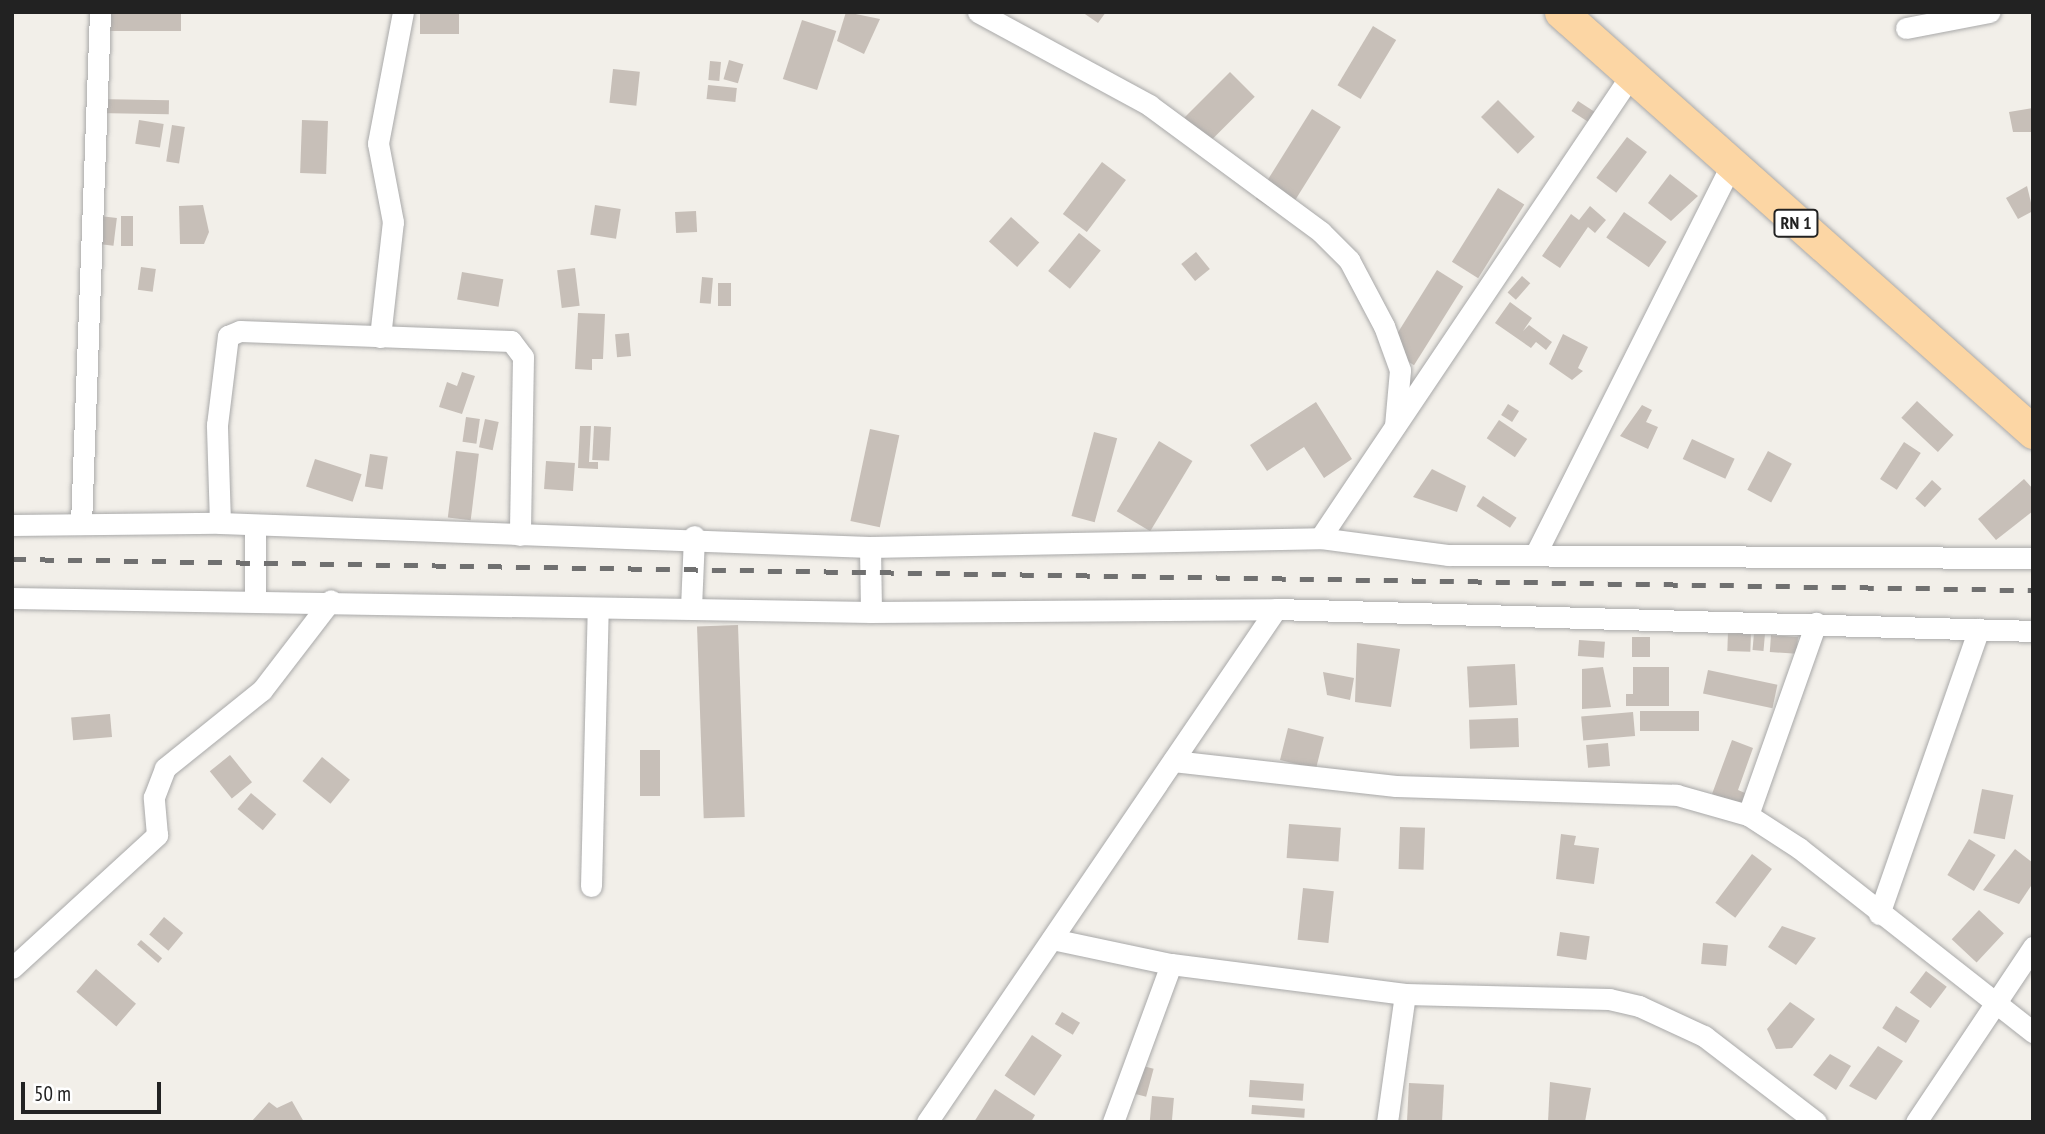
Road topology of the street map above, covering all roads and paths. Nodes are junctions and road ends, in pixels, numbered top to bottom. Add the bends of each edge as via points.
1 (100, 12) edge
2 (402, 12) edge
3 (978, 12) edge
4 (1562, 12) edge
5 (1989, 12) edge
6 (1906, 29) dead end
7 (1631, 75) junction
8 (1731, 165) junction
9 (380, 337) junction
10 (1395, 426) junction
11 (2033, 432) edge
12 (220, 523) junction
13 (81, 524) junction
14 (12, 525) edge
15 (255, 527) junction
16 (520, 535) junction
17 (694, 536) junction
18 (1320, 538) junction
19 (870, 547) junction
20 (1535, 555) junction
21 (2033, 558) edge
22 (12, 598) edge
23 (255, 600) junction
24 (331, 600) junction
25 (691, 608) junction
26 (598, 609) junction
27 (1276, 610) junction
28 (871, 611) junction
29 (1816, 623) junction
30 (1979, 629) junction
31 (2033, 631) edge
32 (1173, 761) junction
33 (1748, 815) junction
34 (591, 886) dead end
35 (1879, 914) junction
36 (1052, 939) junction
37 (2033, 947) edge
38 (1171, 964) junction
39 (12, 968) edge
40 (1405, 994) junction
41 (1994, 1004) junction
42 (2033, 1032) edge
43 (928, 1122) edge
44 (1113, 1122) edge
45 (1387, 1122) edge
46 (1816, 1122) edge
47 (1916, 1122) edge

1 - 13 street
2 - 9 street via 378,143 393,222
3 - 10 street via 1149,105 1321,232 1349,260 1384,326 1400,370
4 - 7 main road, RN 1
5 - 6 street
7 - 8 main road, RN 1
7 - 10 street
8 - 11 main road, RN 1
8 - 20 street
9 - 12 street via 240,331 228,336 217,425
9 - 16 street via 511,341 519,347
10 - 18 street
12 - 13 street
12 - 15 street
13 - 14 street
15 - 16 street
15 - 23 street
16 - 17 street
17 - 19 street
17 - 25 street
18 - 19 street
18 - 20 street via 1448,555
19 - 28 street
20 - 21 street
22 - 23 street
23 - 24 street
24 - 26 street
24 - 39 street via 262,690 165,768 154,797 157,835
25 - 26 street
25 - 28 street
26 - 34 street
27 - 28 street
27 - 29 street
27 - 32 street
29 - 30 street
29 - 33 street
30 - 31 street
30 - 35 street
32 - 33 street via 1396,786 1677,795
32 - 36 street
33 - 35 street
35 - 41 street
36 - 38 street
36 - 43 street
37 - 41 street
38 - 40 street
38 - 44 street
40 - 45 street
40 - 46 street via 1609,999 1639,1006 1704,1036
41 - 42 street
41 - 47 street

